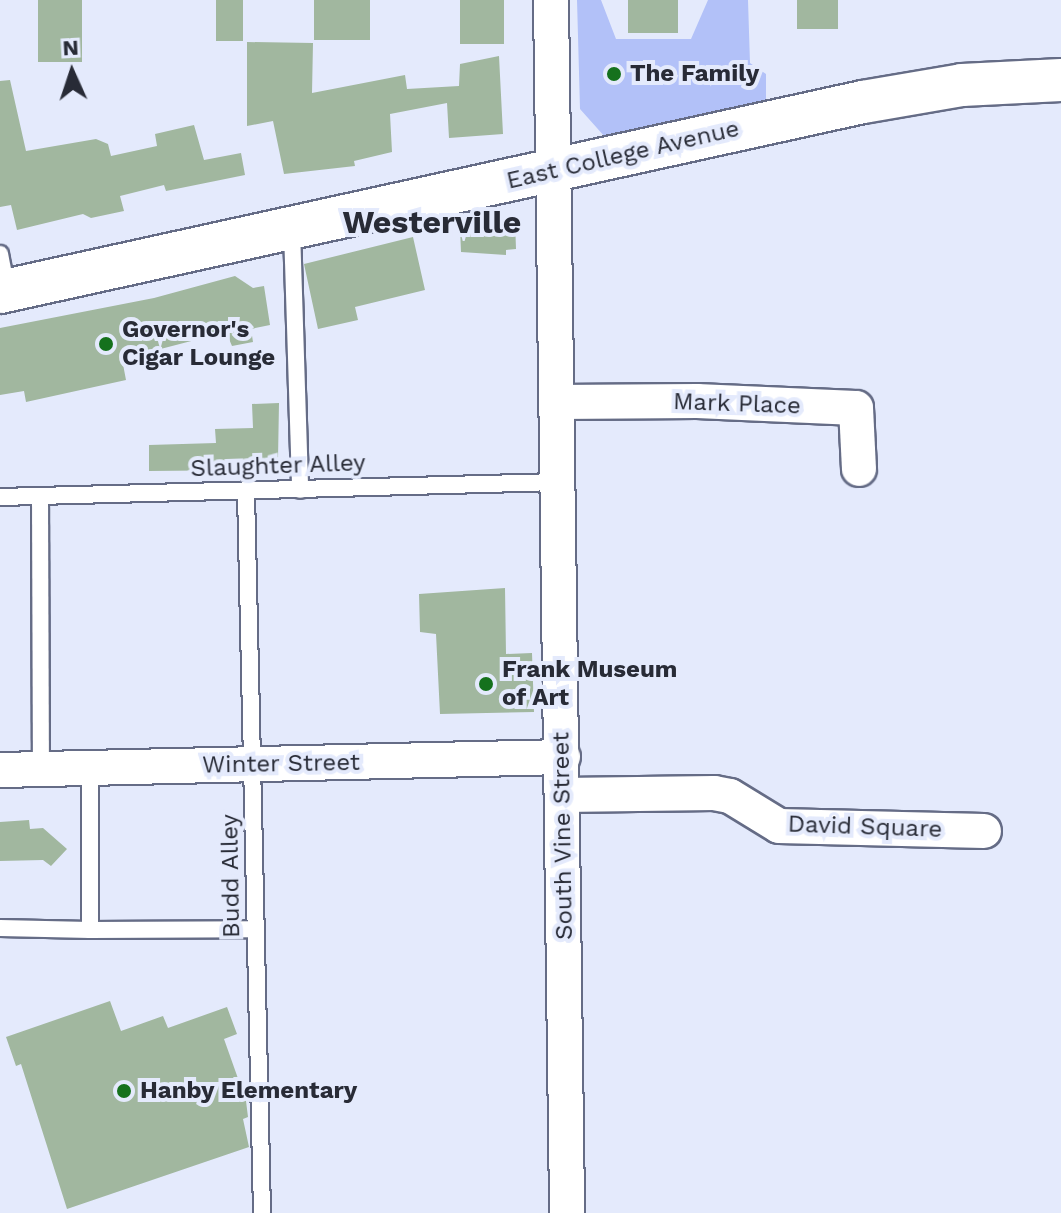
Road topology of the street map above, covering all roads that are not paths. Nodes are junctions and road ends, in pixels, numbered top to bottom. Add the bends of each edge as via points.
1 (551, 0) edge
2 (1061, 80) edge
3 (553, 171) junction
4 (292, 229) junction
5 (2, 279) edge
6 (557, 402) junction
7 (859, 469) dead end
8 (558, 482) junction
9 (300, 490) junction
10 (246, 491) junction
11 (40, 496) junction
12 (0, 497) edge
13 (563, 757) junction
14 (254, 765) junction
15 (90, 767) junction
16 (41, 768) junction
17 (0, 770) edge
18 (563, 795) junction
19 (984, 831) dead end
20 (0, 928) edge
21 (255, 929) junction
22 (90, 930) junction
23 (262, 1213) edge
24 (567, 1213) edge

1 - 3 street, South Vine Street
2 - 3 street, East College Avenue via 962,85 863,102
3 - 4 street, East College Avenue
3 - 6 street, South Vine Street
4 - 5 street, East College Avenue
4 - 9 lane
6 - 7 street, Mark Place via 856,408
6 - 8 street, South Vine Street
8 - 9 lane, Slaughter Alley
8 - 13 street, South Vine Street
9 - 10 lane, Slaughter Alley
10 - 11 lane, Slaughter Alley
10 - 14 lane, Budd Alley
11 - 12 lane, Slaughter Alley
11 - 16 lane
13 - 14 street, Winter Street
13 - 18 street, South Vine Street
14 - 15 street, Winter Street
14 - 21 lane, Budd Alley
15 - 16 street, Winter Street
15 - 22 lane
16 - 17 street, Winter Street
18 - 19 street, David Square via 714,793 730,796 779,826
18 - 24 street, South Vine Street
20 - 22 lane
21 - 22 lane
21 - 23 lane, Budd Alley

